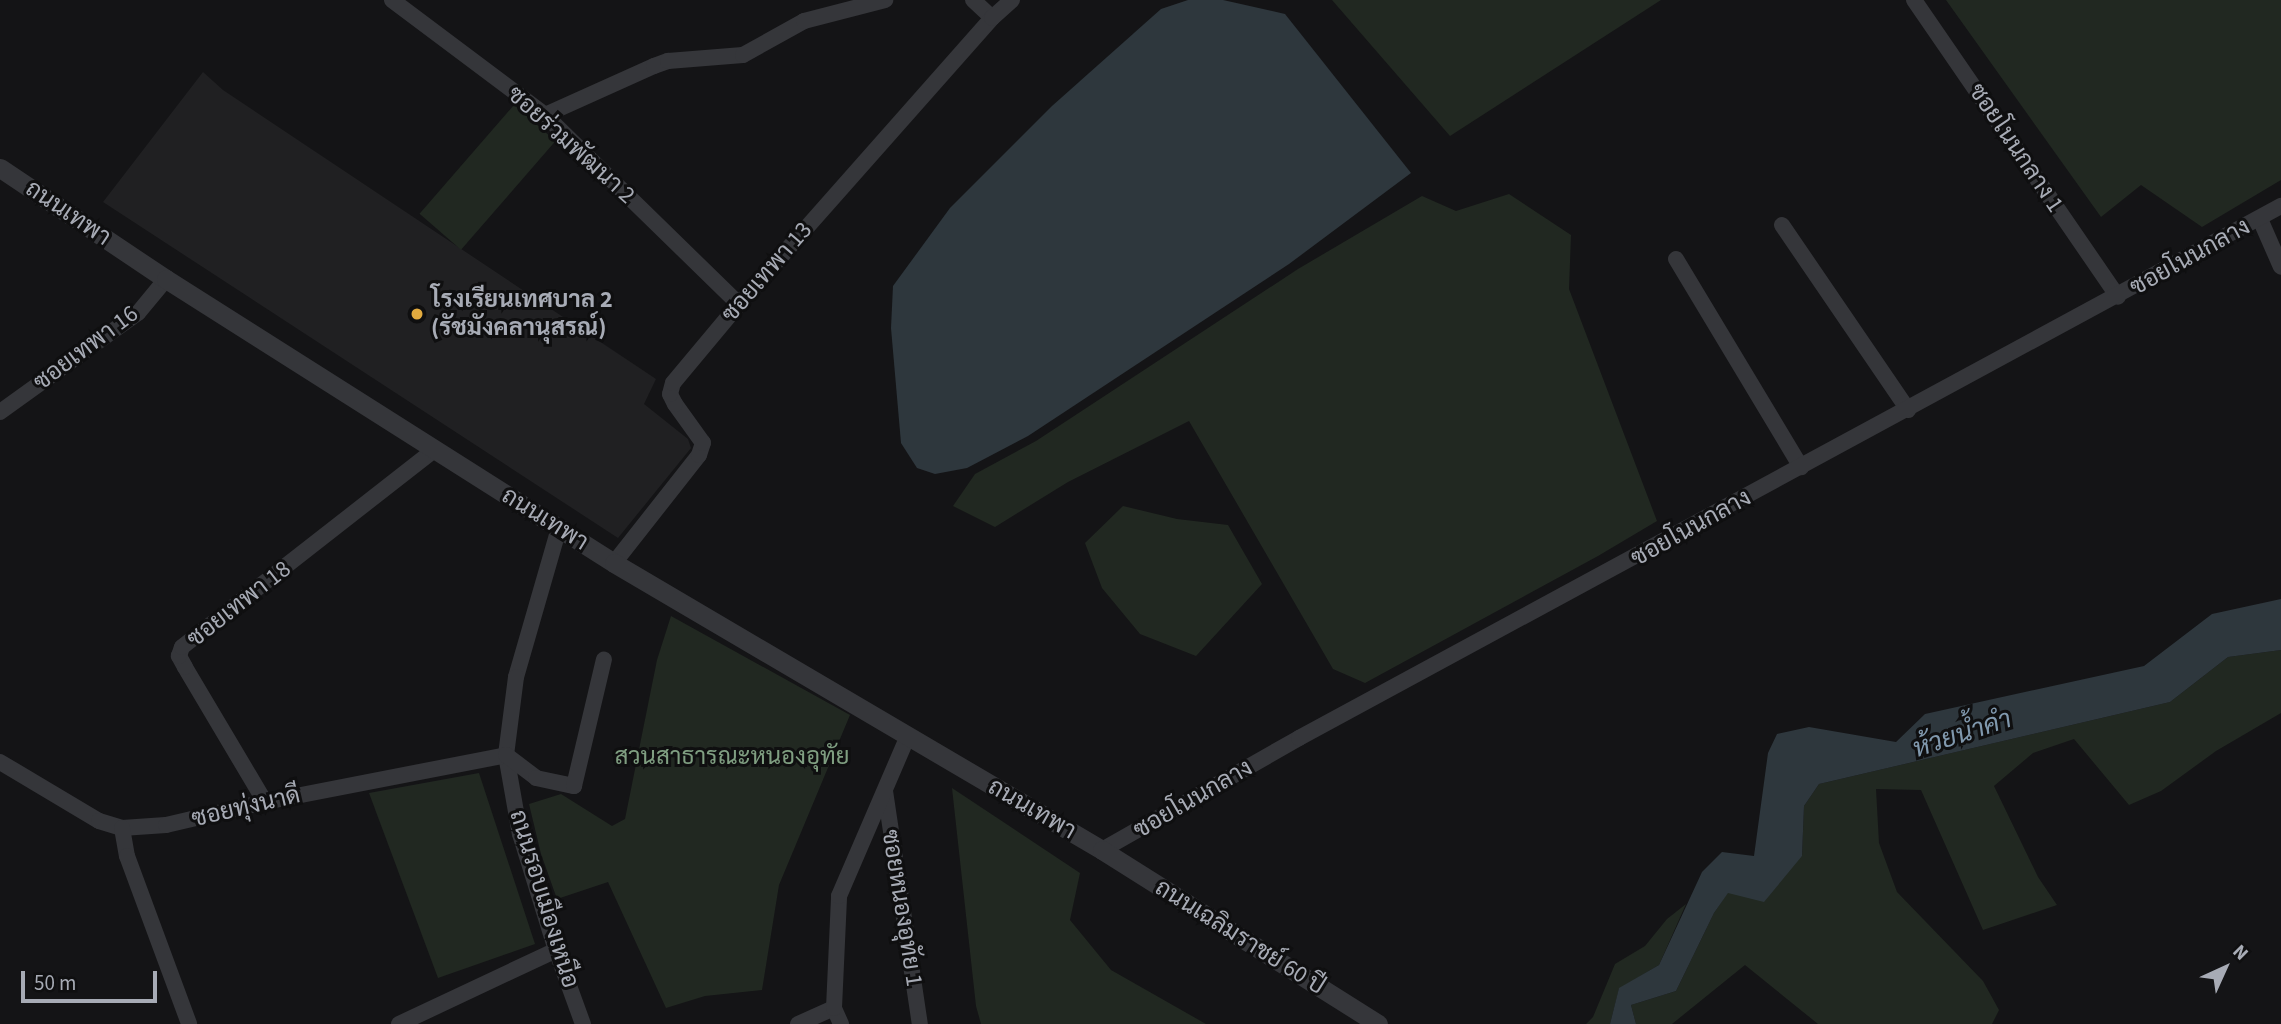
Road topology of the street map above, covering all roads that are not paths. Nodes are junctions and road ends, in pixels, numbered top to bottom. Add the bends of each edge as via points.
1 (392, 0) edge
2 (886, 0) edge
3 (973, 0) edge
4 (1012, 0) edge
5 (1914, 0) edge
6 (992, 18) junction
7 (545, 115) junction
8 (0, 168) edge
9 (2281, 206) edge
10 (2260, 219) junction
11 (1782, 225) dead end
12 (1676, 259) dead end
13 (2281, 267) edge
14 (166, 279) junction
15 (2118, 297) junction
16 (738, 304) junction
17 (1908, 410) junction
18 (0, 412) edge
19 (435, 449) junction
20 (1801, 467) junction
21 (559, 528) junction
22 (614, 563) junction
23 (604, 659) dead end
24 (908, 736) junction
25 (506, 755) junction
26 (0, 762) edge
27 (885, 791) junction
28 (265, 802) junction
29 (122, 828) junction
30 (1102, 850) junction
31 (556, 950) junction
32 (834, 1008) junction
33 (189, 1024) edge
34 (399, 1024) edge
35 (583, 1024) edge
36 (798, 1024) edge
37 (841, 1024) edge
38 (920, 1024) edge
39 (1378, 1024) edge

1 - 7 street, ซอยร่วมพัฒนา 2
2 - 7 street via 804,20 743,55 668,61
3 - 6 street
4 - 6 street, ซอยเทพา 13
5 - 15 street, ซอยโนนกลาง 1
6 - 16 street, ซอยเทพา 13
7 - 16 street, ซอยร่วมพัฒนา 2
8 - 14 street, ถนนเทพา
9 - 10 street, ซอยโนนกลาง
10 - 13 street
10 - 15 street, ซอยโนนกลาง
11 - 17 street
12 - 20 street
14 - 18 street, ซอยเทพา 16 via 138,313
14 - 19 street, ถนนเทพา
15 - 17 street, ซอยโนนกลาง
16 - 22 street, ซอยเทพา 13 via 673,383 670,394 703,443 699,455
17 - 20 street, ซอยโนนกลาง
19 - 21 street, ถนนเทพา
19 - 28 street, ซอยเทพา 18 via 182,647 179,656
20 - 30 street, ซอยโนนกลาง via 1299,738
21 - 22 street, ถนนเทพา
21 - 25 street, ถนนรอบเมืองเหนือ via 516,677
22 - 24 street, ถนนเทพา
23 - 25 street via 574,786 537,778
24 - 27 street
24 - 30 street, ถนนเทพา
25 - 28 street, ซอยทุ่งนาดี
25 - 31 street, ถนนรอบเมืองเหนือ via 520,834
26 - 29 street, ซอยทุ่งนาดี via 99,821
27 - 32 street via 839,896
27 - 38 street, ซอยหนองอุทัย 1
28 - 29 street, ซอยทุ่งนาดี via 166,825
29 - 33 street via 127,856
30 - 39 street, ถนนเฉลิมราชย์ 60 ปี
31 - 34 street
31 - 35 street, ถนนรอบเมืองเหนือ
32 - 36 street
32 - 37 street

